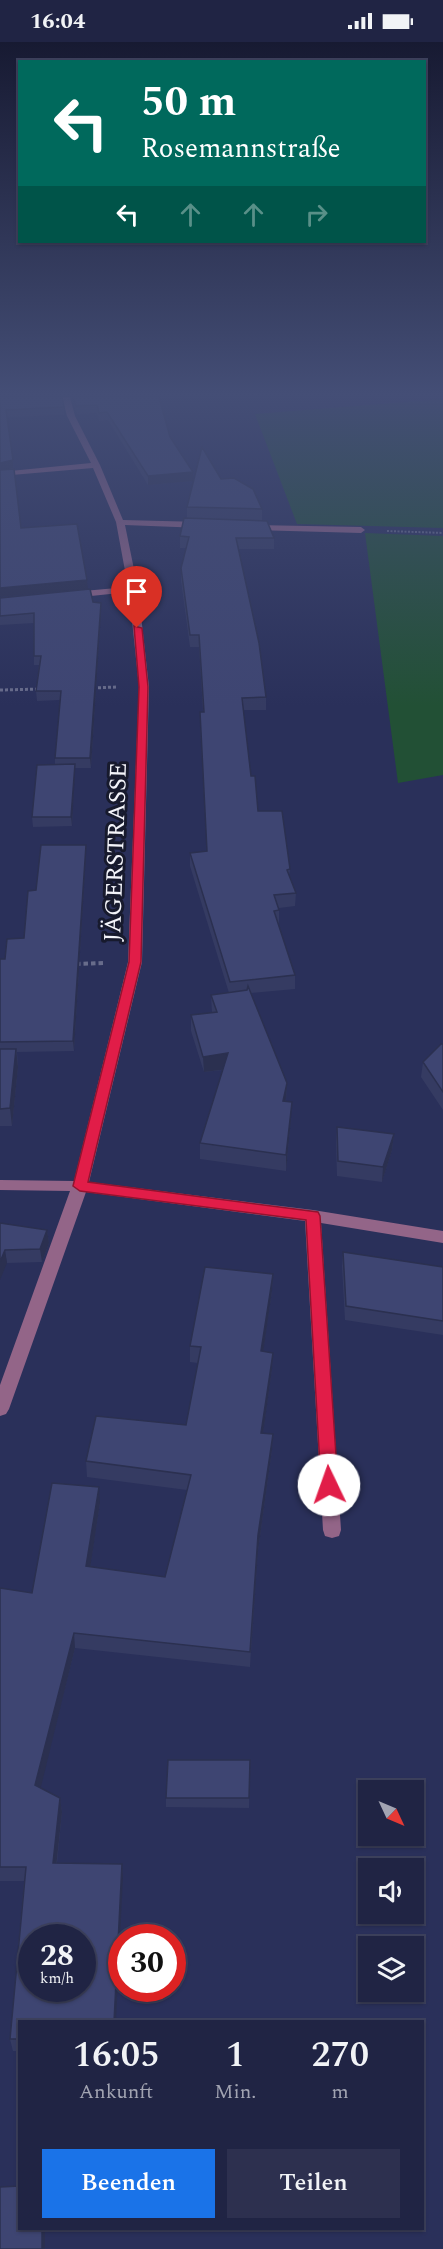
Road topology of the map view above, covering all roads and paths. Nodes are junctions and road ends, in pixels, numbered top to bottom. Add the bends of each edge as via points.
1 (111, 500) edge
2 (120, 522) junction
3 (212, 525) edge
4 (234, 526) edge
5 (361, 530) joint
6 (443, 533) edge
7 (133, 590) junction
8 (67, 596) edge
9 (144, 687) junction
10 (84, 688) edge
11 (48, 689) edge
12 (0, 690) edge
13 (135, 962) junction
14 (68, 964) edge
15 (0, 1185) edge
16 (80, 1186) junction
17 (313, 1216) junction
18 (443, 1237) edge
19 (0, 1408) edge
20 (332, 1530) dead end

1 - 2 street, JÄGERSTRASSE
2 - 3 street
2 - 7 street, JÄGERSTRASSE
4 - 5 street
5 - 6 path
7 - 8 street
7 - 9 street, JÄGERSTRASSE
9 - 10 path
9 - 13 street, JÄGERSTRASSE
11 - 12 path
13 - 14 path
13 - 16 street, JÄGERSTRASSE
15 - 16 street
16 - 17 street
16 - 19 street, JÄGERSTRASSE
17 - 18 street
17 - 20 street

